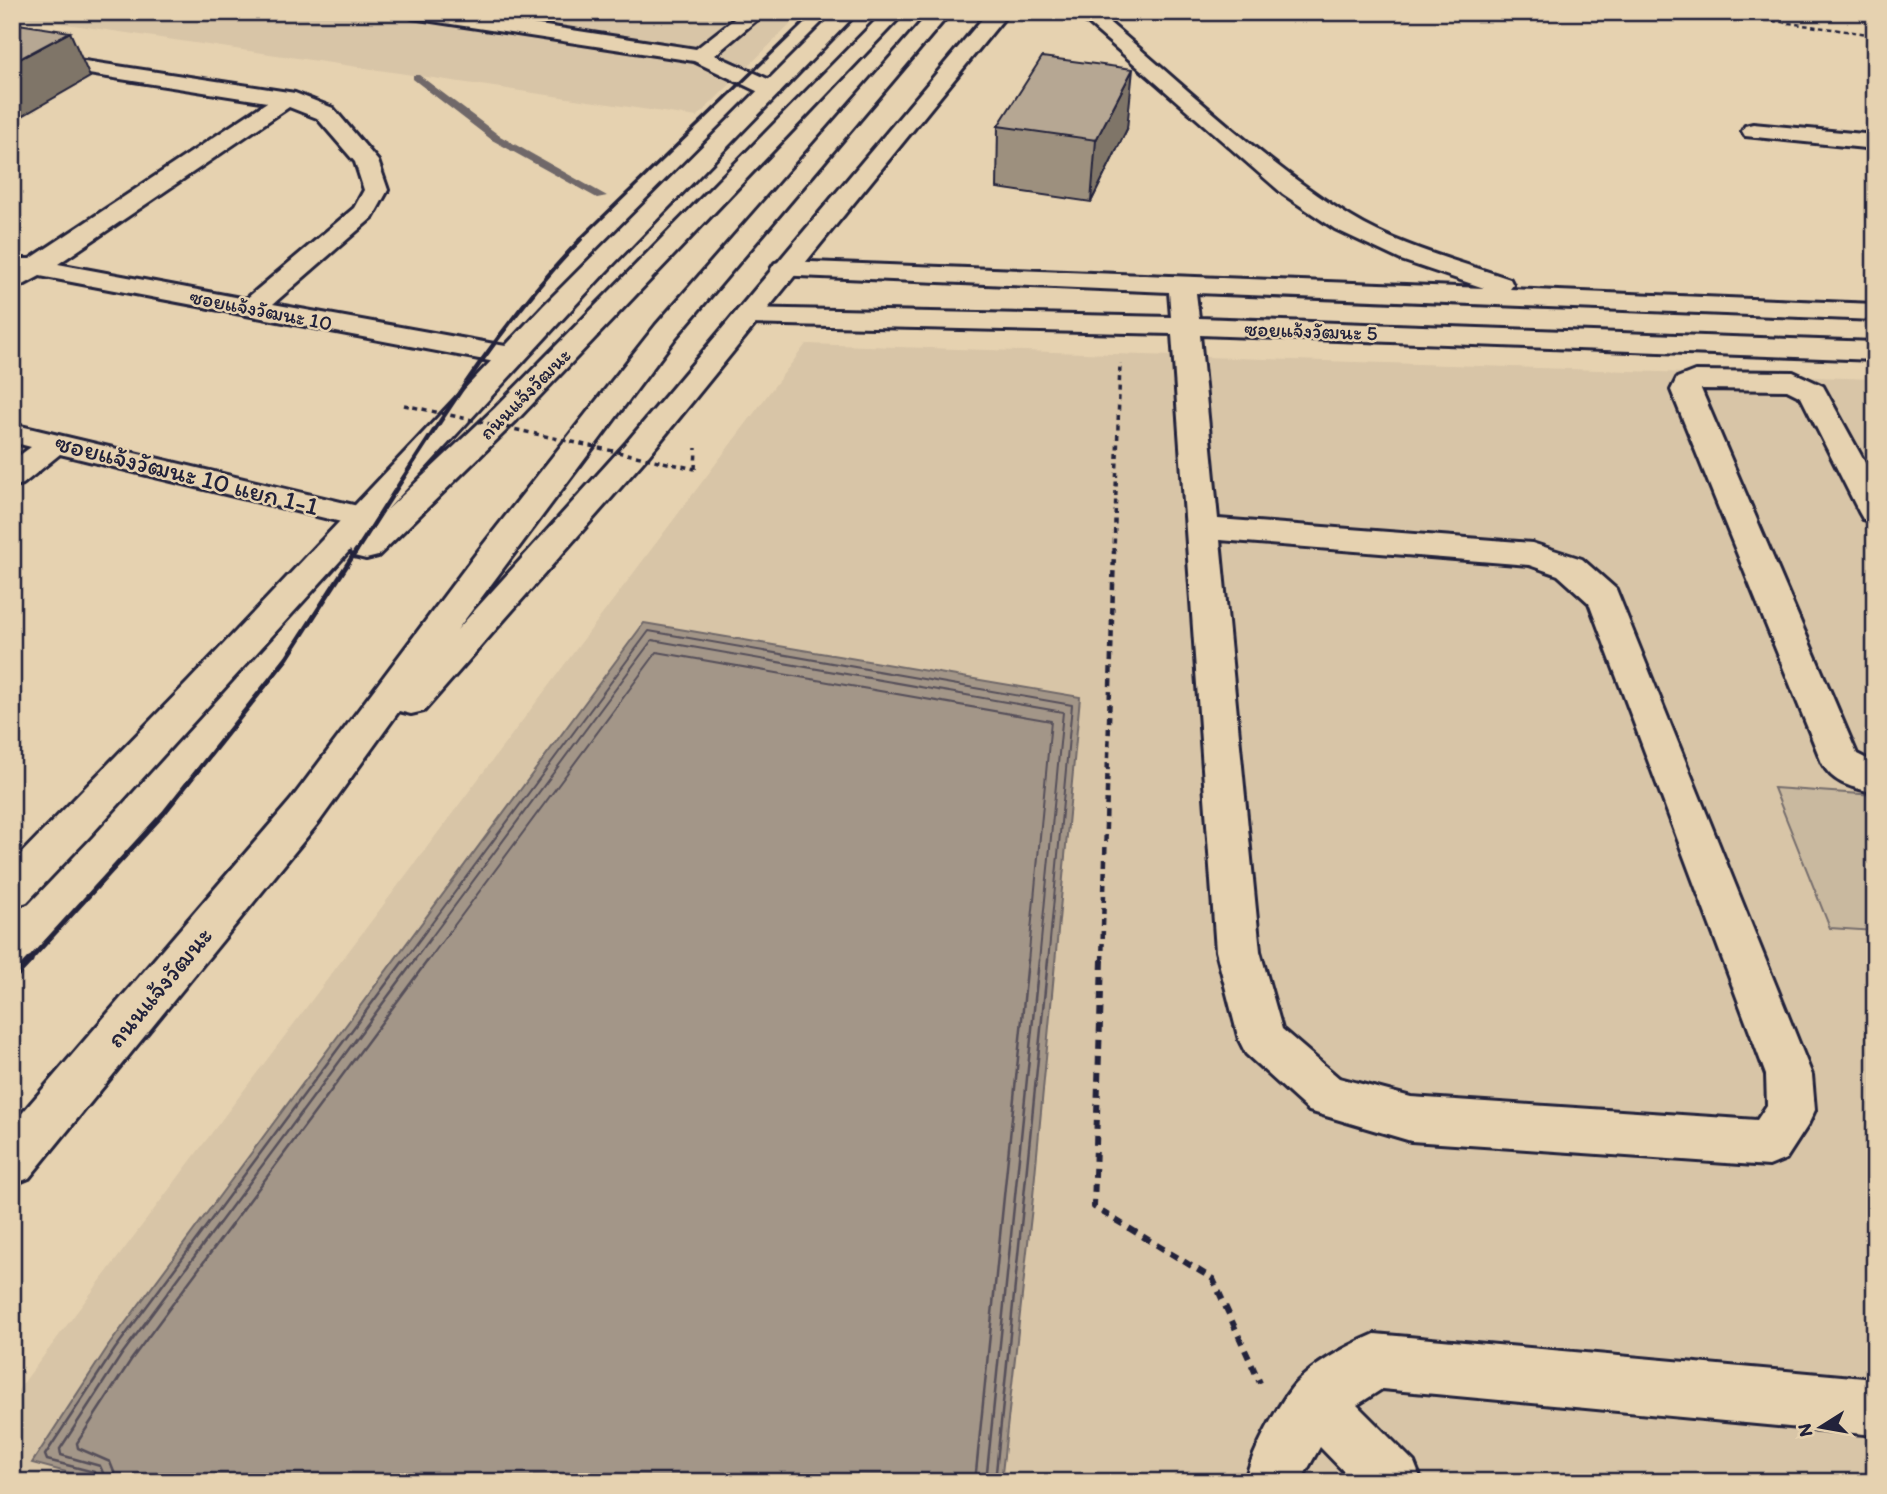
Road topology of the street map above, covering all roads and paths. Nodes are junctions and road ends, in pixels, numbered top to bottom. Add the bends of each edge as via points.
1 (412, 12) edge
2 (756, 12) edge
3 (848, 12) edge
4 (895, 12) edge
5 (941, 12) edge
6 (999, 12) edge
7 (1086, 12) edge
8 (1709, 12) edge
9 (1875, 36) edge
10 (12, 56) edge
11 (700, 57) junction
12 (771, 89) junction
13 (287, 98) junction
14 (1753, 131) dead end
15 (1875, 142) edge
16 (24, 265) edge
17 (784, 269) junction
18 (12, 283) edge
19 (1182, 285) junction
20 (1540, 299) junction
21 (250, 309) junction
22 (1875, 312) edge
23 (748, 316) junction
24 (1121, 324) junction
25 (1186, 326) junction
26 (1875, 351) edge
27 (511, 356) junction
28 (404, 405) dead end
29 (12, 433) edge
30 (56, 442) junction
31 (696, 444) dead end
32 (12, 477) edge
33 (1875, 512) edge
34 (362, 517) junction
35 (1203, 528) junction
36 (140, 761) junction
37 (1875, 778) edge
38 (305, 811) junction
39 (12, 890) edge
40 (12, 1162) edge
41 (1315, 1402) junction
42 (1875, 1407) edge
43 (1282, 1465) edge
44 (1394, 1482) edge

1 - 11 main road
2 - 11 main road
3 - 12 main road, ถนนแจ้งวัฒนะ
4 - 36 main road, ถนนแจ้งวัฒนะ via 506,415
5 - 38 main road, ถนนแจ้งวัฒนะ via 666,331 487,563
6 - 17 main road, ถนนแจ้งวัฒนะ
7 - 20 main road via 1292,190 1344,223 1410,254
8 - 9 path
10 - 13 main road
11 - 12 main road
12 - 27 main road, ถนนแจ้งวัฒนะ
13 - 16 main road
13 - 21 main road via 325,113 366,161 376,190 364,212
14 - 15 main road
16 - 18 main road
16 - 21 main road, ซอยแจ้งวัฒนะ 10
17 - 19 main road, ซอยแจ้งวัฒนะ 5
17 - 23 main road, ถนนแจ้งวัฒนะ
19 - 20 main road, ซอยแจ้งวัฒนะ 5
19 - 25 main road
20 - 22 main road, ซอยแจ้งวัฒนะ 5
21 - 27 main road, ซอยแจ้งวัฒนะ 10
23 - 24 main road, ซอยแจ้งวัฒนะ 5
23 - 38 main road, ถนนแจ้งวัฒนะ via 575,524
24 - 25 main road, ซอยแจ้งวัฒนะ 5
24 - 43 path via 1094,1207 1213,1279
25 - 26 main road, ซอยแจ้งวัฒนะ 5
25 - 35 main road
27 - 34 main road, ถนนแจ้งวัฒนะ
28 - 31 path, bridge via 695,469
29 - 30 main road, ซอยแจ้งวัฒนะ 10 แยก 1-1
30 - 32 main road
30 - 34 main road, ซอยแจ้งวัฒนะ 10 แยก 1-1
33 - 37 main road via 1813,392 1805,386 1793,381 1751,380 1687,384 1841,763
34 - 36 main road, ถนนแจ้งวัฒนะ
35 - 35 main road via 1532,554 1570,567 1604,597 1788,1075 1791,1110 1769,1143 1411,1119 1326,1096 1262,1040 1238,951
36 - 39 main road, ถนนแจ้งวัฒนะ
38 - 40 main road, ถนนแจ้งวัฒนะ
41 - 42 main road via 1375,1362
41 - 43 main road
41 - 44 main road

